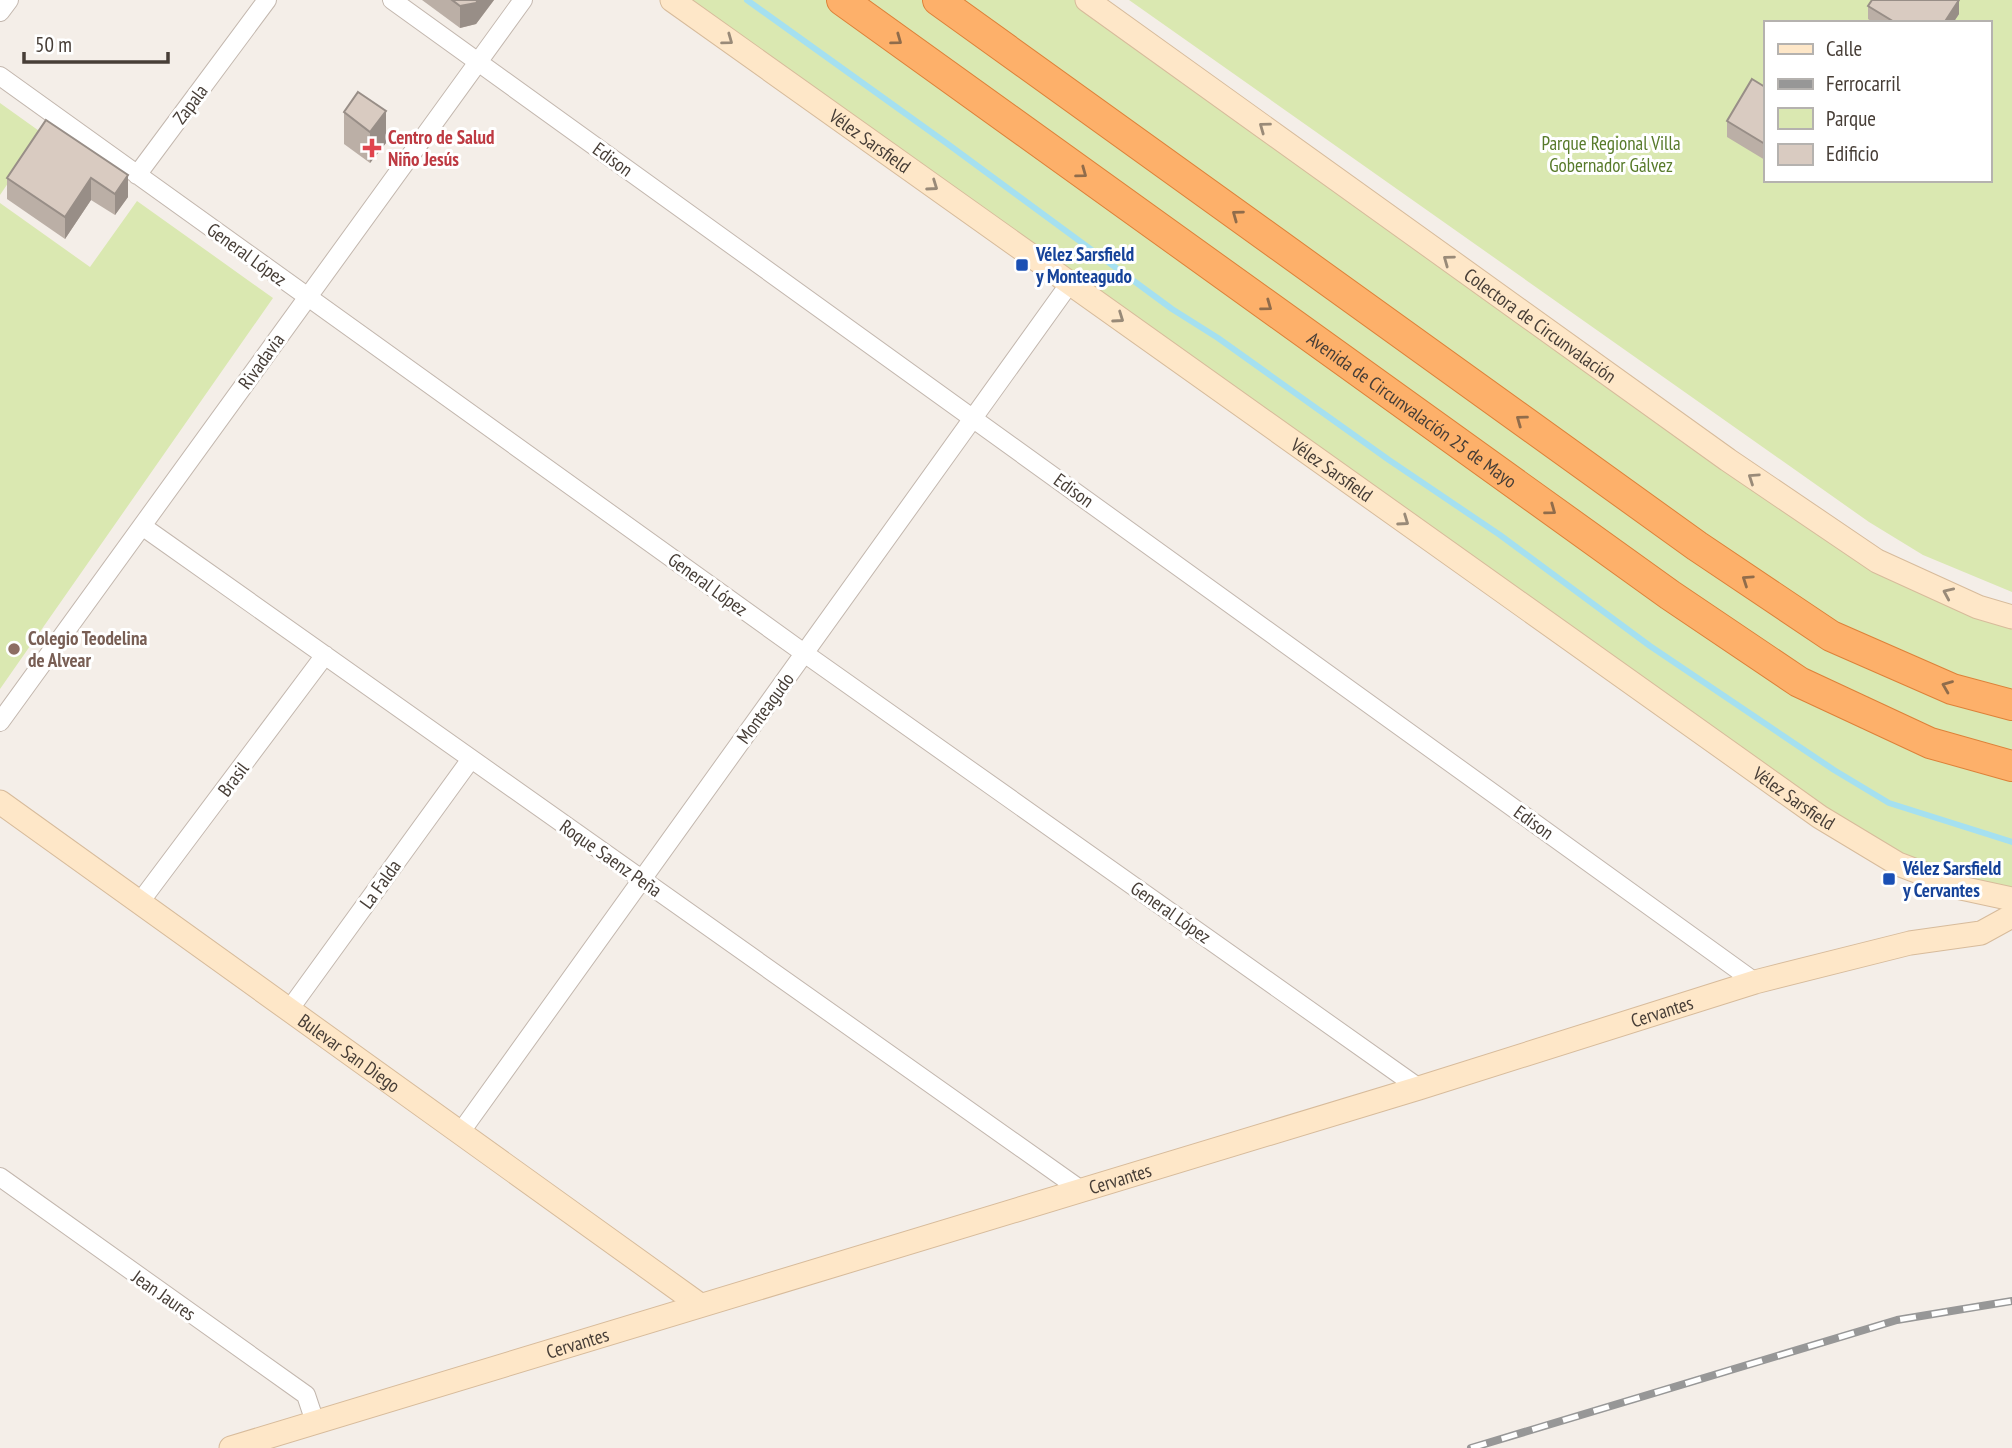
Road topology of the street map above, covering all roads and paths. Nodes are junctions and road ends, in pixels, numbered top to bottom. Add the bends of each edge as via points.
1 (9, 0) edge
2 (267, 0) edge
3 (392, 0) edge
4 (523, 0) edge
5 (673, 0) edge
6 (842, 0) edge
7 (938, 0) edge
8 (1087, 0) edge
9 (0, 12) edge
10 (478, 62) junction
11 (0, 76) edge
12 (138, 175) junction
13 (1070, 283) junction
14 (307, 297) junction
15 (973, 418) junction
16 (142, 526) junction
17 (2012, 617) edge
18 (804, 653) junction
19 (325, 655) junction
20 (2012, 705) edge
21 (0, 722) edge
22 (471, 759) junction
23 (2012, 766) edge
24 (0, 802) edge
25 (642, 880) junction
26 (2012, 899) edge
27 (140, 902) junction
28 (2012, 916) edge
29 (1755, 982) junction
30 (289, 1010) junction
31 (1419, 1088) junction
32 (460, 1133) junction
33 (0, 1177) edge
34 (1081, 1190) junction
35 (700, 1305) junction
36 (315, 1422) junction
37 (231, 1448) edge

1 - 9 street
2 - 12 street, Zapala
3 - 10 street, Edison
4 - 10 street, Rivadavia
5 -> 13 street, Vélez Sarsfield
6 -> 23 highway, Avenida de Circunvalación 25 de Mayo via 1670,596 1799,682 1930,743
20 -> 7 highway via 1952,690 1831,636 1697,547
17 -> 8 street, Colectora de Circunvalación via 1978,607 1866,554
10 - 14 street, Rivadavia
10 - 15 street, Edison
11 - 12 street, General López
12 - 14 street, General López
13 - 15 street, Monteagudo
13 -> 26 street, Vélez Sarsfield via 1820,817 1898,864 1961,888
14 - 16 street, Rivadavia
14 - 18 street, General López
15 - 18 street, Monteagudo
15 - 29 street, Edison
16 - 19 street, Roque Saenz Peña
16 - 21 street, Rivadavia
18 - 25 street, Monteagudo
18 - 31 street, General López
19 - 22 street, Roque Saenz Peña
19 - 27 street, Brasil
22 - 25 street, Roque Saenz Peña
22 - 30 street, La Falda
24 - 27 street, Bulevar San Diego
25 - 32 street, Monteagudo
25 - 34 street, Roque Saenz Peña
27 - 30 street, Bulevar San Diego
28 - 29 street, Cervantes via 1981,933 1910,943
29 - 31 street, Cervantes
30 - 32 street, Bulevar San Diego
31 - 34 street, Cervantes
32 - 35 street, Bulevar San Diego
33 - 36 street, Jean Jaures via 306,1395
34 - 35 street, Cervantes
35 - 36 street, Cervantes
36 - 37 street, Cervantes

